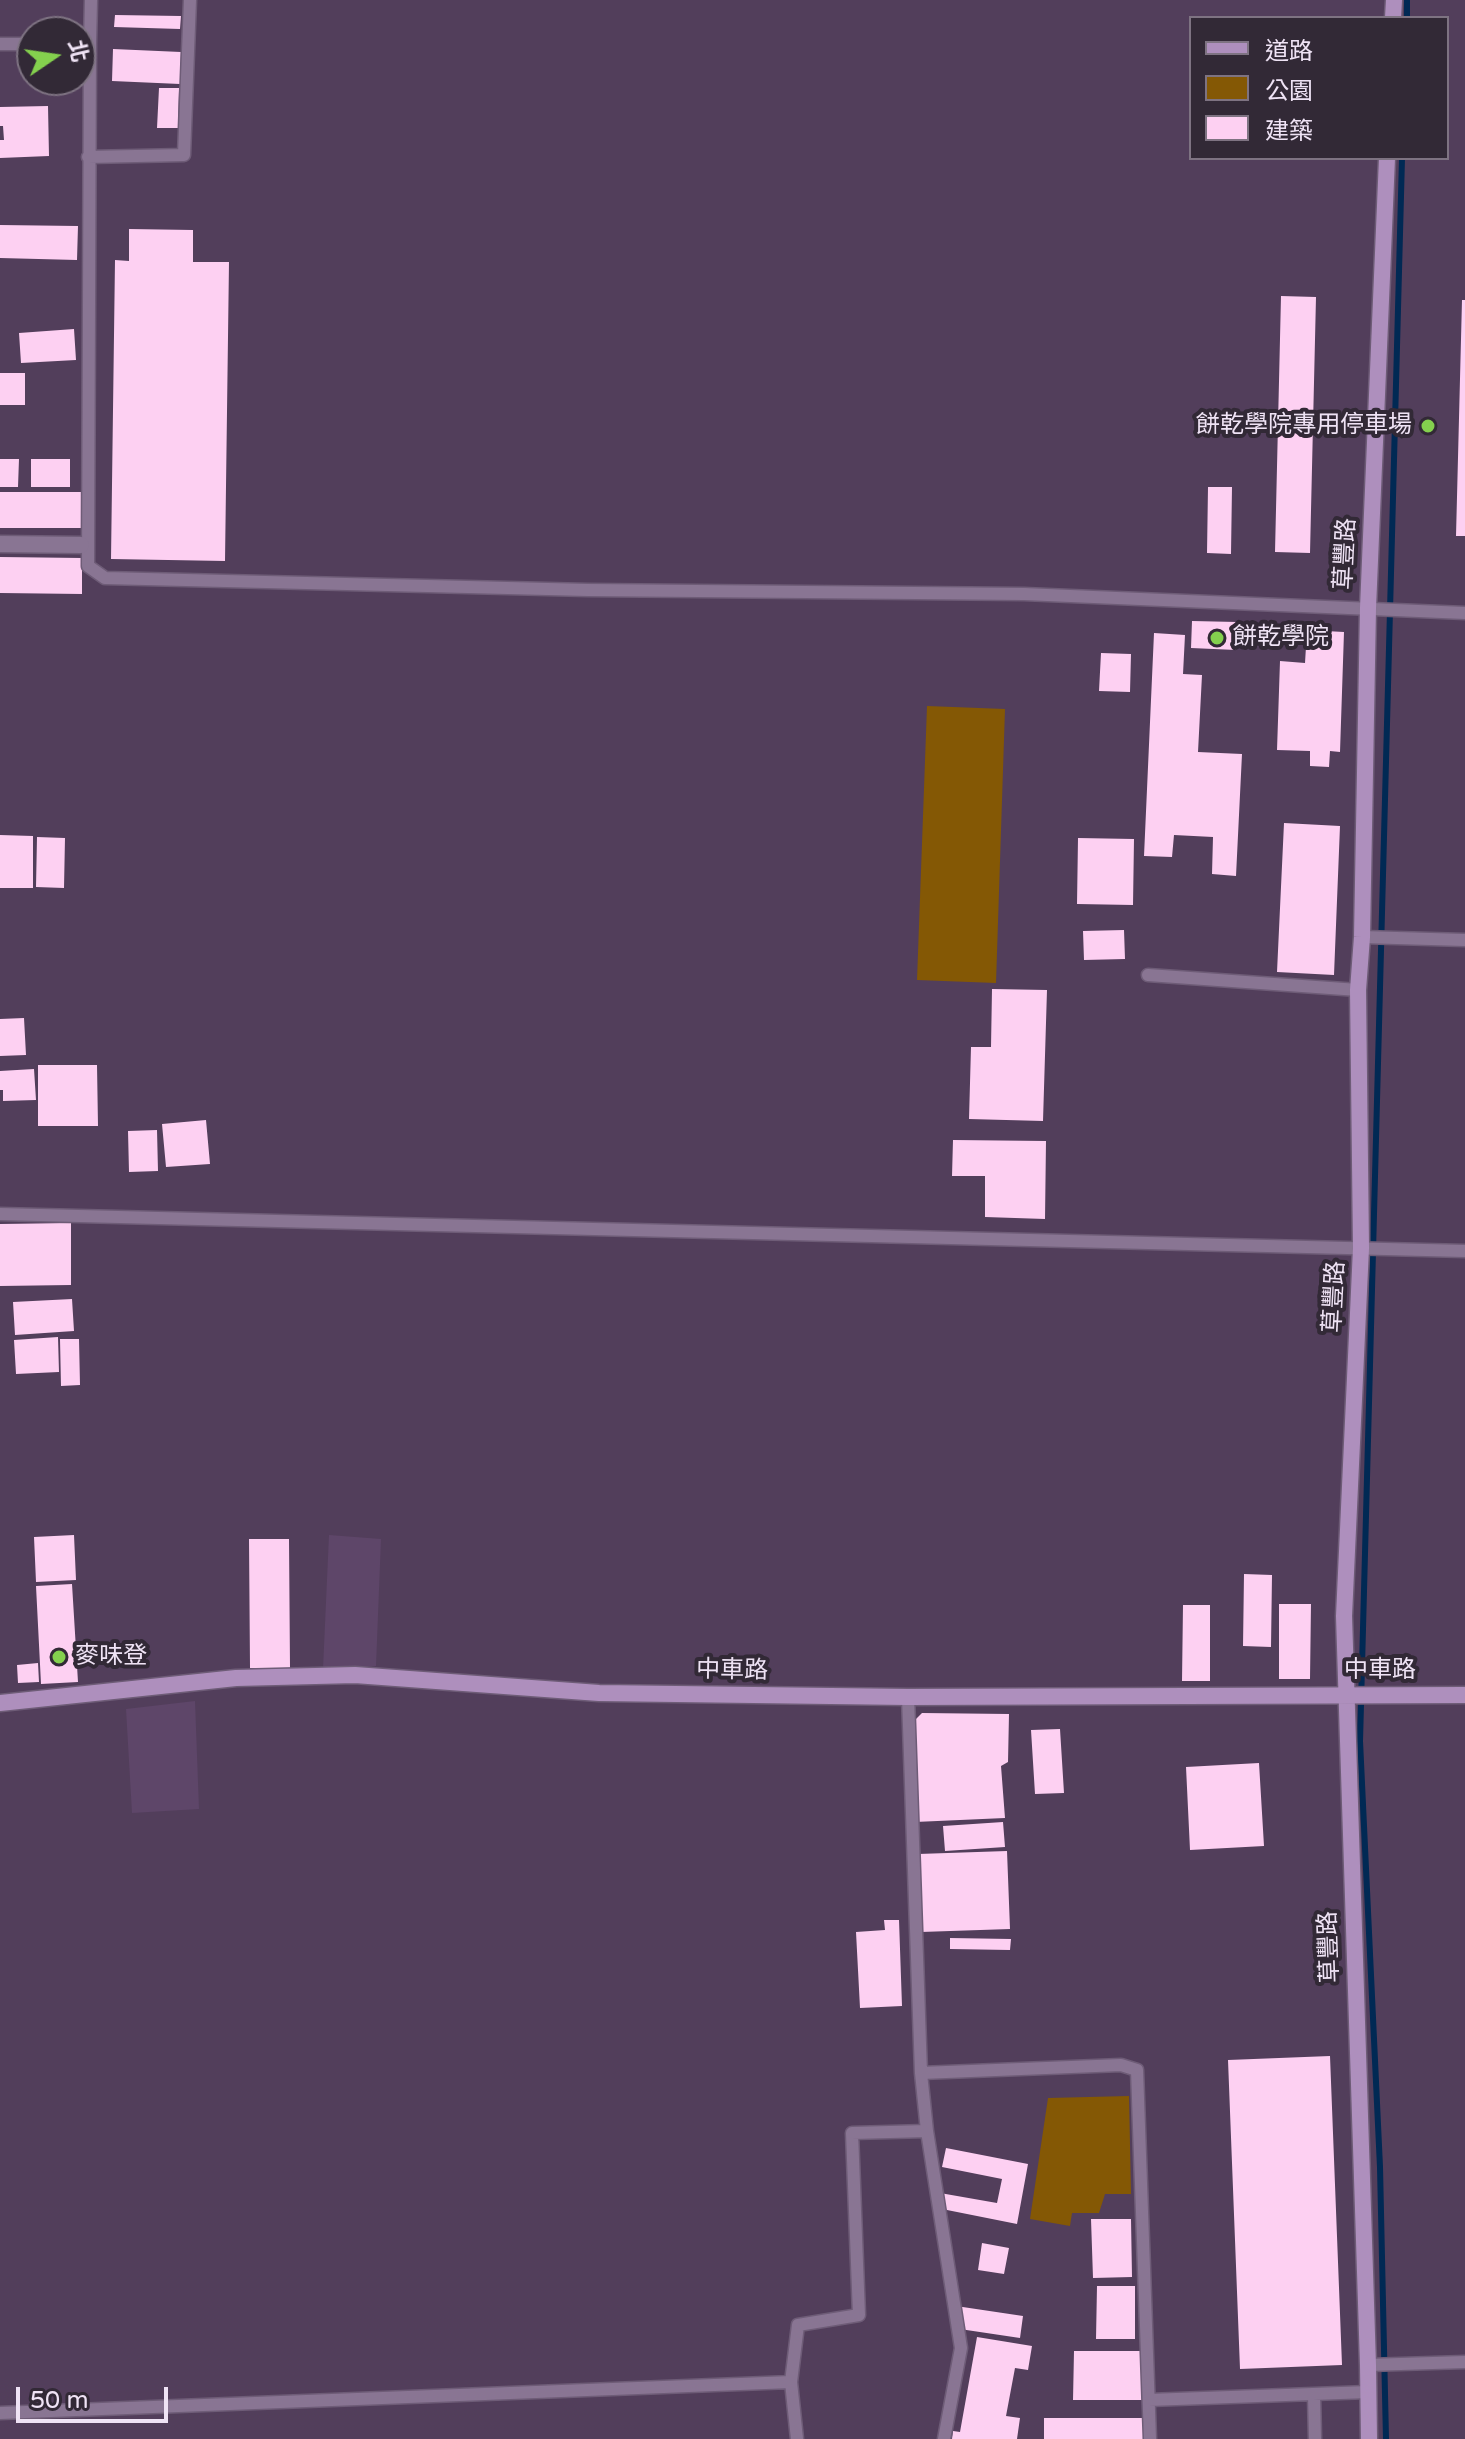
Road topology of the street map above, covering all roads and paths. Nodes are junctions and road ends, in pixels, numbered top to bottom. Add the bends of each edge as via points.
1 (190, 0) edge
2 (86, 96) edge
3 (88, 157) junction
4 (1387, 160) edge
5 (0, 544) edge
6 (81, 545) dead end
7 (1368, 608) junction
8 (1465, 613) edge
9 (1362, 937) junction
10 (1465, 940) edge
11 (1148, 975) dead end
12 (1358, 990) junction
13 (0, 1214) edge
14 (1361, 1248) junction
15 (1465, 1251) edge
16 (1345, 1695) junction
17 (1465, 1695) edge
18 (908, 1697) junction
19 (0, 1703) edge
20 (921, 2073) junction
21 (927, 2131) junction
22 (1465, 2362) edge
23 (1368, 2365) junction
24 (791, 2382) junction
25 (1368, 2392) junction
26 (1314, 2395) junction
27 (1149, 2400) junction
28 (0, 2413) edge
29 (797, 2439) edge
30 (944, 2439) edge
31 (1150, 2439) edge
32 (1315, 2439) edge
33 (1369, 2439) edge

1 - 3 lane via 184,155
2 - 3 lane
3 - 7 lane via 88,566 105,578 1024,594
4 - 7 street, 草豐路
5 - 6 street
7 - 8 lane
7 - 9 street, 草豐路
9 - 10 lane
9 - 12 street, 草豐路
11 - 12 lane
12 - 14 street, 草豐路
13 - 14 lane
14 - 15 lane
14 - 16 street, 草豐路
16 - 17 street, 中車路
16 - 18 street, 中車路
16 - 23 street, 草豐路
18 - 19 street, 中車路 via 599,1693 355,1675 236,1678
18 - 20 lane
20 - 21 lane
20 - 27 lane via 1121,2065 1137,2070
21 - 24 lane via 852,2133 859,2315 798,2325
21 - 30 lane via 961,2348
22 - 23 lane
23 - 25 street, 草豐路
24 - 28 lane
24 - 29 lane
25 - 26 lane
25 - 33 street, 草豐路
26 - 27 lane
26 - 32 lane
27 - 31 lane

